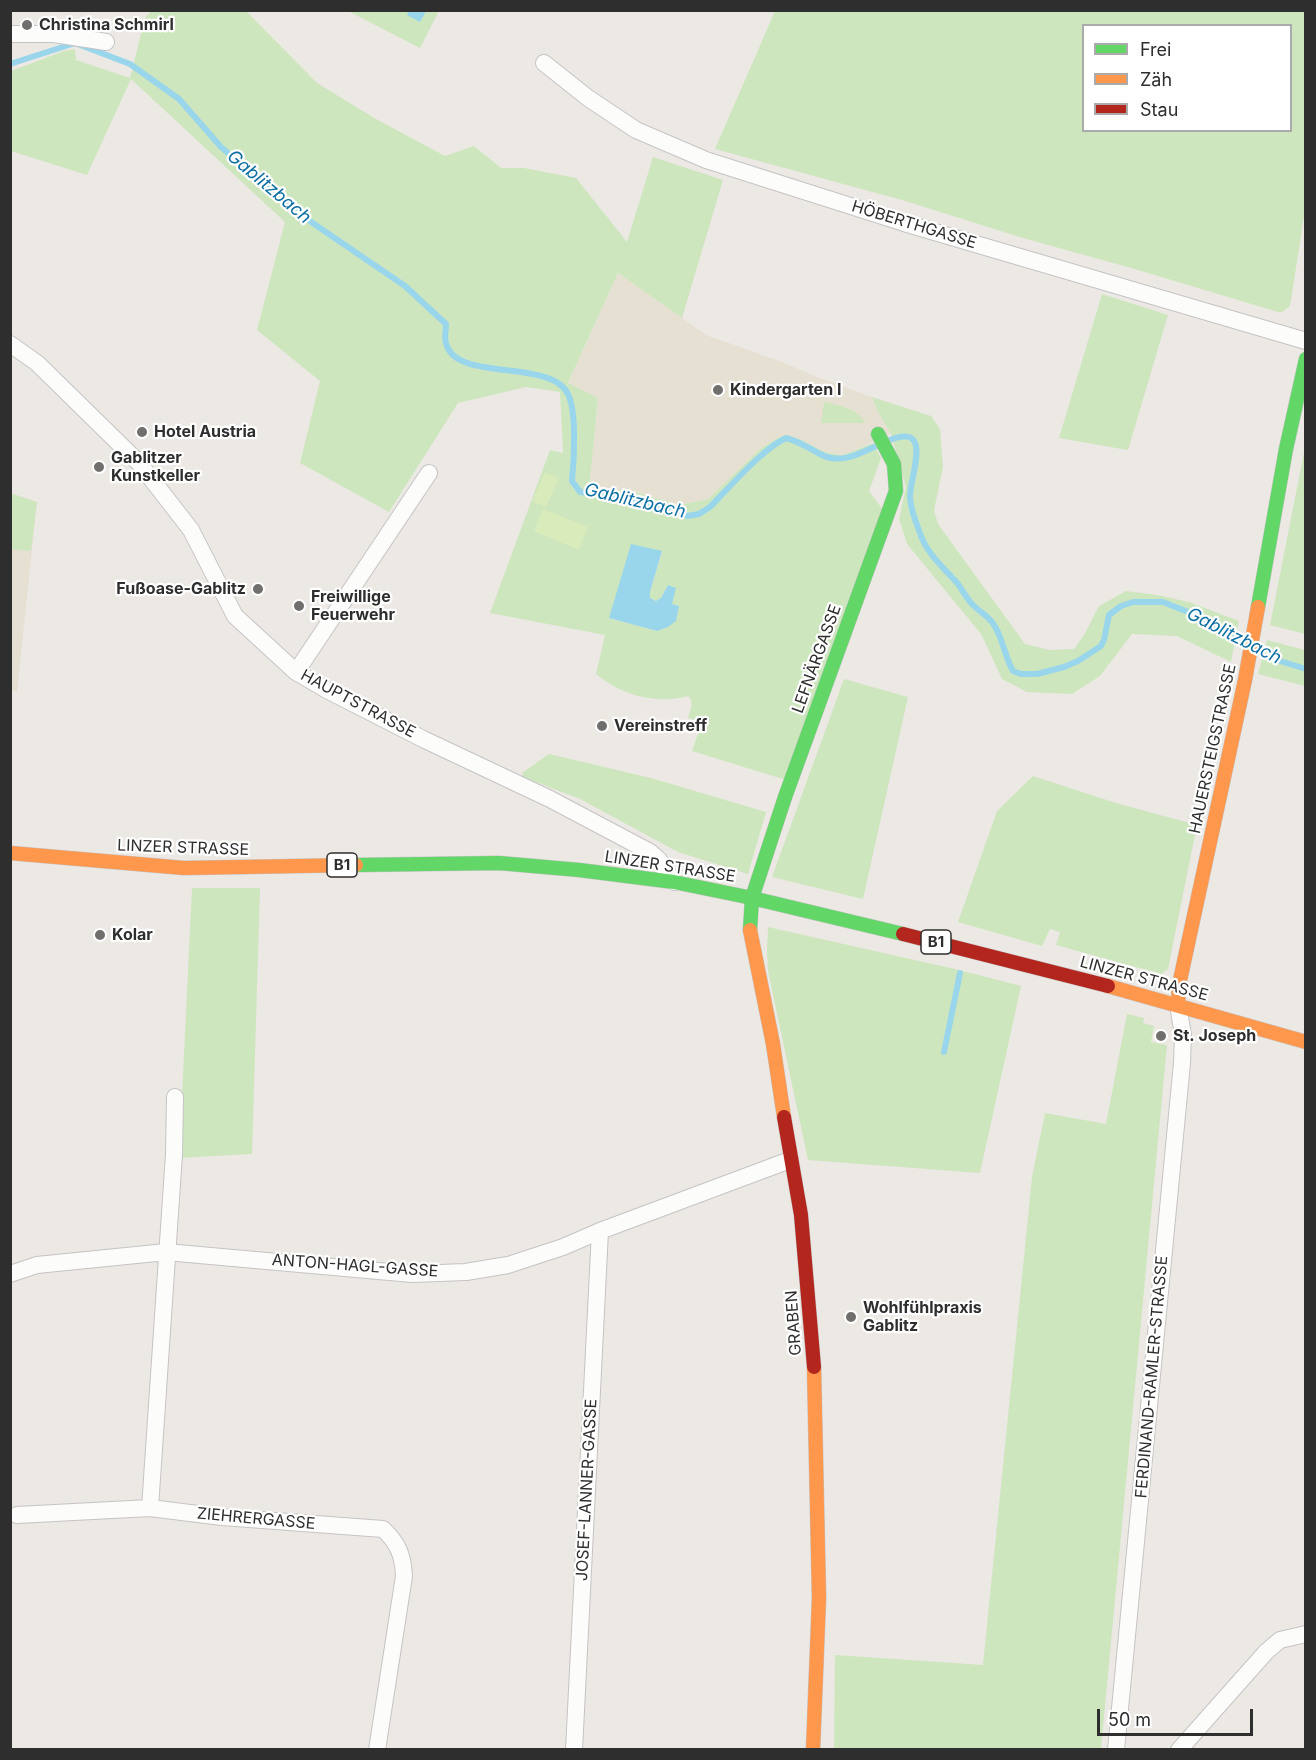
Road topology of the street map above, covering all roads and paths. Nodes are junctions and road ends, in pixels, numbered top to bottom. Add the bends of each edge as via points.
1 (10, 34) edge
2 (106, 42) dead end
3 (544, 63) dead end
4 (1305, 341) edge
5 (10, 344) edge
6 (1305, 359) edge
7 (878, 434) dead end
8 (429, 473) dead end
9 (296, 672) junction
10 (10, 853) edge
11 (674, 882) junction
12 (752, 898) junction
13 (1178, 1005) junction
14 (1305, 1042) edge
15 (175, 1096) dead end
16 (790, 1160) junction
17 (600, 1231) junction
18 (166, 1252) junction
19 (10, 1274) edge
20 (150, 1508) junction
21 (17, 1515) dead end
22 (1305, 1634) edge
23 (377, 1749) edge
24 (574, 1749) edge
25 (813, 1749) edge
26 (1116, 1749) edge
27 (1179, 1749) edge

1 - 2 street via 54,34
3 - 4 street, HÖBERTHGASSE via 636,130 706,160
5 - 9 street, HAUPTSTRASSE via 37,363 139,463 191,530 235,616
6 - 13 street, HAUERSTEIGSTRASSE via 1254,636 1179,985
7 - 12 street, LEFNÄRGASSE via 894,464 896,490
8 - 9 street
9 - 11 street, HAUPTSTRASSE via 650,852
10 - 11 street, LINZER STRASSE / B1 via 184,868 499,863
11 - 12 street, LINZER STRASSE / B1
12 - 13 street, LINZER STRASSE / B1
12 - 16 street, GRABEN via 750,930 773,1044
13 - 14 street, LINZER STRASSE / B1
13 - 26 street, FERDINAND-RAMLER-STRASSE via 1182,1063
15 - 18 street
16 - 17 street, ANTON-HAGL-GASSE
16 - 25 street, GRABEN via 801,1215 813,1345 819,1598
17 - 18 street, ANTON-HAGL-GASSE via 508,1265 466,1272 412,1274
17 - 24 street, JOSEF-LANNER-GASSE
18 - 19 street, ANTON-HAGL-GASSE via 37,1265
18 - 20 street
20 - 21 street, ZIEHRERGASSE
20 - 23 street, ZIEHRERGASSE via 383,1529 395,1541 404,1558 404,1576
22 - 27 street via 1280,1641 1266,1652

